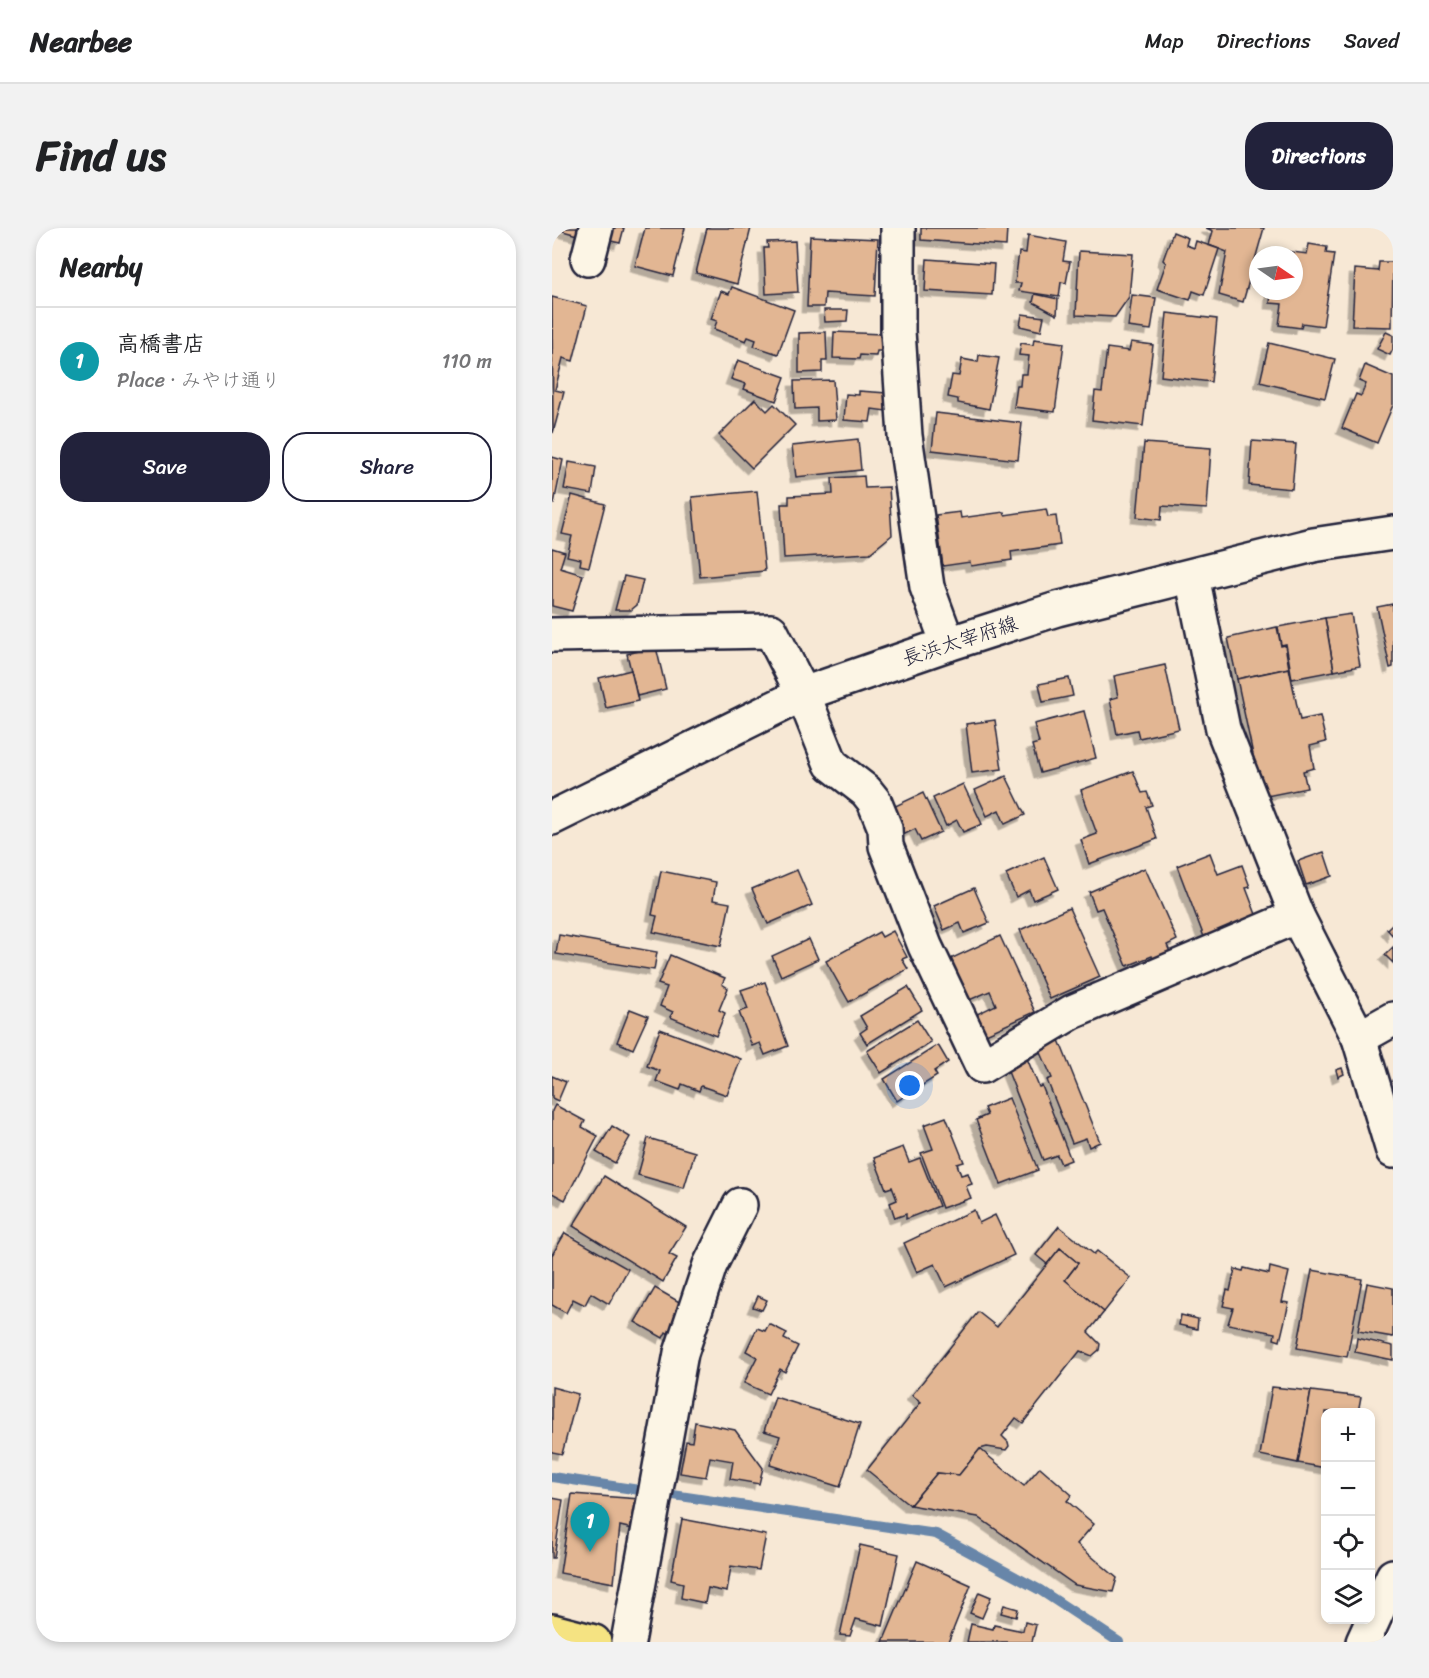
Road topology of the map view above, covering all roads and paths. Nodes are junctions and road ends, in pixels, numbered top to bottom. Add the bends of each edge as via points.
1 (898, 228) edge
2 (1393, 533) edge
3 (1192, 576) junction
4 (552, 635) edge
5 (948, 644) junction
6 (803, 694) junction
7 (552, 818) edge
8 (1297, 916) junction
9 (1393, 1019) edge
10 (1359, 1038) junction
11 (1393, 1150) edge
12 (740, 1205) dead end
13 (1393, 1576) edge
14 (552, 1631) edge
15 (594, 1642) edge
16 (628, 1642) edge
17 (1363, 1642) edge

1 - 5 street via 898,331 905,436 927,587
2 - 3 street, 長浜太宰府線 via 1313,544
3 - 5 street, 長浜太宰府線 via 1058,609
3 - 8 street via 1223,729
4 - 6 street via 771,631
5 - 6 street, 長浜太宰府線
6 - 7 street, 長浜太宰府線
6 - 8 street via 831,764 874,801 885,828 886,846 925,946 982,1066 1072,1012
8 - 10 street
9 - 10 street
10 - 11 street
12 - 16 street via 710,1265 681,1353
13 - 17 street
14 - 15 highway

